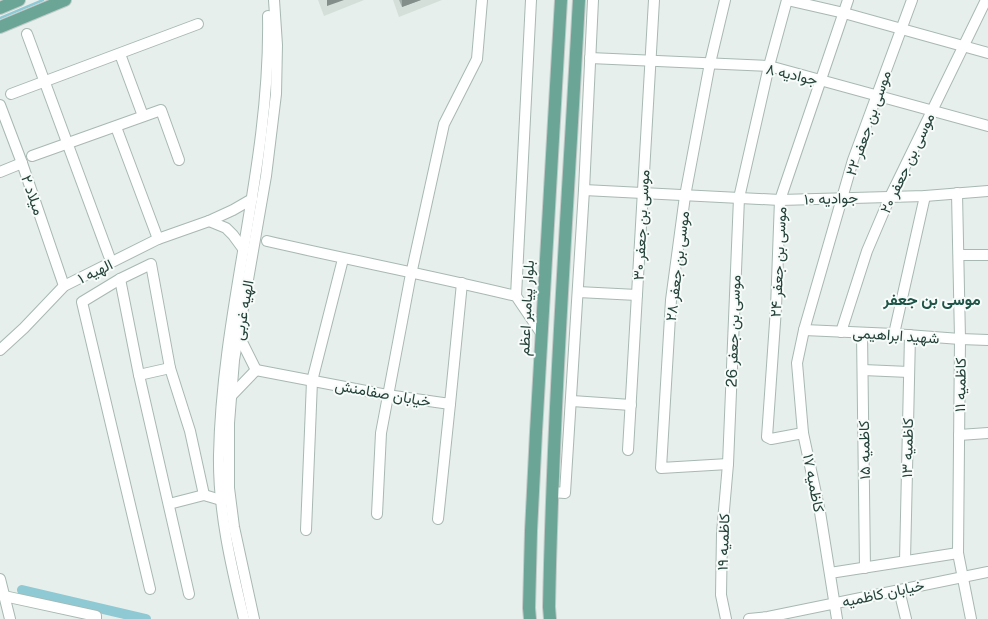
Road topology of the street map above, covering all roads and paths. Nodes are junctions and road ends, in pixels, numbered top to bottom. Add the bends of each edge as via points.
1 (19, 0) edge
2 (65, 0) edge
3 (267, 0) edge
4 (274, 0) edge
5 (482, 0) edge
6 (531, 0) edge
7 (560, 0) edge
8 (579, 0) edge
9 (593, 0) edge
10 (654, 0) edge
11 (725, 0) edge
12 (787, 0) edge
13 (848, 0) edge
14 (912, 0) edge
15 (986, 0) edge
16 (0, 8) edge
17 (844, 13) junction
18 (198, 24) dead end
19 (0, 27) edge
20 (901, 29) junction
21 (27, 34) dead end
22 (963, 46) junction
23 (988, 53) edge
24 (120, 54) junction
25 (590, 58) junction
26 (650, 60) junction
27 (710, 64) junction
28 (768, 66) junction
29 (821, 81) junction
30 (44, 82) junction
31 (11, 94) dead end
32 (876, 96) junction
33 (0, 105) edge
34 (932, 111) junction
35 (143, 116) junction
36 (988, 126) edge
37 (116, 127) junction
38 (68, 144) junction
39 (32, 156) dead end
40 (179, 160) dead end
41 (22, 163) junction
42 (0, 172) edge
43 (584, 190) junction
44 (988, 190) edge
45 (957, 193) junction
46 (643, 194) junction
47 (685, 196) junction
48 (925, 196) junction
49 (890, 197) junction
50 (738, 198) junction
51 (842, 198) junction
52 (252, 199) junction
53 (780, 200) junction
54 (209, 220) junction
55 (158, 239) junction
56 (267, 241) dead end
57 (244, 250) junction
58 (959, 254) junction
59 (988, 255) edge
60 (109, 256) dead end
61 (343, 259) junction
62 (411, 273) junction
63 (120, 279) junction
64 (462, 283) junction
65 (64, 286) junction
66 (578, 292) junction
67 (637, 295) junction
68 (516, 296) junction
69 (804, 330) junction
70 (841, 332) junction
71 (541, 333) junction
72 (862, 333) junction
73 (238, 334) junction
74 (894, 334) junction
75 (910, 335) junction
76 (960, 339) junction
77 (988, 340) edge
78 (0, 350) edge
79 (797, 363) joint
80 (170, 368) junction
81 (256, 370) junction
82 (863, 370) junction
83 (909, 372) junction
84 (139, 376) junction
85 (312, 381) junction
86 (231, 396) junction
87 (387, 396) junction
88 (572, 401) junction
89 (450, 404) junction
90 (631, 405) junction
91 (803, 433) junction
92 (988, 433) edge
93 (959, 435) junction
94 (628, 450) dead end
95 (728, 464) junction
96 (552, 492) junction
97 (204, 495) junction
98 (221, 500) junction
99 (169, 504) junction
100 (377, 514) dead end
101 (438, 519) dead end
102 (306, 530) dead end
103 (958, 553) junction
104 (905, 561) junction
105 (865, 568) junction
106 (988, 572) edge
107 (830, 573) junction
108 (962, 578) junction
109 (0, 579) edge
110 (150, 589) dead end
111 (900, 590) junction
112 (189, 594) dead end
113 (4, 596) junction
114 (834, 603) junction
115 (96, 618) edge
116 (768, 618) edge
117 (10, 619) edge
118 (244, 619) edge
119 (254, 619) edge
120 (530, 619) edge
121 (550, 619) edge
122 (726, 619) edge
123 (749, 619) edge
124 (838, 619) edge
125 (906, 619) edge
126 (971, 619) edge

1 - 16 main road
2 - 19 main road
3 - 52 street, الهیه غربی via 269,47 265,110
4 - 73 street, الهیه غربی via 276,94 266,176
5 - 62 street via 477,59 444,124
6 - 68 street
7 - 71 main road, بلوار پیامبر اعظم
8 - 96 main road
9 - 25 street
10 - 26 street, موسی بن جعفر ۳۰
11 - 27 street, موسی بن جعفر ۲۸
12 - 17 street
12 - 28 street, موسی بن جعفر 26
13 - 17 street, موسی بن جعفر ۲۴
14 - 20 street, موسی بن جعفر ۲۲
15 - 22 street, موسی بن جعفر ۲۰
17 - 20 street
17 - 29 street, موسی بن جعفر ۲۴
18 - 24 street
20 - 22 street
20 - 32 street, موسی بن جعفر ۲۲
21 - 30 street
22 - 23 street
22 - 34 street, موسی بن جعفر ۲۰
24 - 30 street
24 - 35 street
25 - 26 street, جوادیه ۸
25 - 43 street
26 - 27 street, جوادیه ۸
26 - 46 street, موسی بن جعفر ۳۰
27 - 28 street, جوادیه ۸
27 - 47 street, موسی بن جعفر ۲۸
28 - 29 street, جوادیه ۸
28 - 50 street, موسی بن جعفر 26
29 - 32 street, جوادیه ۸
29 - 53 street, موسی بن جعفر ۲۴
30 - 31 street
30 - 38 street
32 - 34 street, جوادیه ۸
32 - 51 street, موسی بن جعفر ۲۲
33 - 41 street, میلاد ۲
34 - 36 street, جوادیه ۸
34 - 49 street, موسی بن جعفر ۲۰
35 - 37 street
35 - 40 street via 161,110
37 - 38 street
37 - 55 street
38 - 39 street
38 - 60 street
41 - 42 street
41 - 65 street, میلاد ۲
43 - 46 street, جوادیه ۱۰
43 - 66 street
44 - 45 street, جوادیه ۱۰
45 - 48 street, جوادیه ۱۰
45 - 58 street, کاظمیه ۱۱
46 - 47 street, جوادیه ۱۰
46 - 67 street, موسی بن جعفر ۳۰
47 - 50 street, جوادیه ۱۰
47 - 95 street, موسی بن جعفر ۲۸ via 671,300 661,468
48 - 49 street, جوادیه ۱۰
48 - 74 street
49 - 51 street, جوادیه ۱۰
49 - 70 street, موسی بن جعفر ۲۰ via 867,251
50 - 53 street, جوادیه ۱۰
50 - 95 street, موسی بن جعفر 26
51 - 53 street, جوادیه ۱۰
51 - 69 street, موسی بن جعفر ۲۲
52 - 54 street, الهیه ۱
52 - 57 street, الهیه غربی
53 - 91 street, موسی بن جعفر ۲۴ via 767,437
54 - 55 street, الهیه ۱
54 - 57 street via 226,228
55 - 65 street, الهیه ۱
56 - 61 street
57 - 98 street, الهیه غربی via 221,403
58 - 59 street
58 - 76 street, کاظمیه ۱۱
61 - 62 street
61 - 85 street
62 - 64 street
62 - 87 street
63 - 80 street via 152,264
63 - 84 street
63 - 110 street via 82,302
64 - 68 street
64 - 89 street, خیابان صفامنش
65 - 78 street, الهیه ۱
66 - 67 street
66 - 88 street
67 - 90 street, موسی بن جعفر ۳۰
68 - 71 street
69 - 70 street, شهید ابراهیمی
69 - 79 street, موسی بن جعفر ۲۲
70 - 72 street, شهید ابراهیمی
71 - 120 main road, بلوار پیامبر اعظم
72 - 74 street, شهید ابراهیمی
72 - 82 street, کاظمیه ۱۵
73 - 81 street
73 - 86 street, الهیه غربی
74 - 75 street, شهید ابراهیمی
75 - 76 street, شهید ابراهیمی
75 - 83 street, کاظمیه ۱۳
76 - 77 street, شهید ابراهیمی
76 - 93 street, کاظمیه ۱۱
79 - 91 street, کاظمیه ۱۷
80 - 84 street
80 - 97 street via 190,431
81 - 85 street, خیابان صفامنش
81 - 86 street
82 - 83 street
82 - 105 street, کاظمیه ۱۵
83 - 104 street, کاظمیه ۱۳
84 - 99 street
85 - 87 street, خیابان صفامنش
85 - 102 street
86 - 119 street, الهیه غربی via 229,488
87 - 89 street, خیابان صفامنش
87 - 100 street via 380,433
88 - 90 street
88 - 96 street via 565,493
89 - 101 street
90 - 94 street, موسی بن جعفر ۳۰
91 - 107 street, کاظمیه ۱۷
92 - 93 street
93 - 103 street, کاظمیه ۱۱
95 - 122 street, کاظمیه ۱۹ via 721,596
96 - 121 main road
97 - 98 street
97 - 99 street
98 - 118 street, الهیه غربی
99 - 112 street
103 - 104 street
103 - 108 street, کاظمیه ۱۱
104 - 105 street
105 - 107 street
106 - 108 street, خیابان کاظمیه
107 - 114 street, کاظمیه ۱۷
108 - 111 street, خیابان کاظمیه
108 - 126 street, کاظمیه ۱۱
109 - 113 street
111 - 114 street, خیابان کاظمیه
111 - 125 street
113 - 115 street
113 - 117 street
114 - 116 street, خیابان کاظمیه
114 - 124 street, کاظمیه ۱۷
116 - 123 street, خیابان کاظمیه

